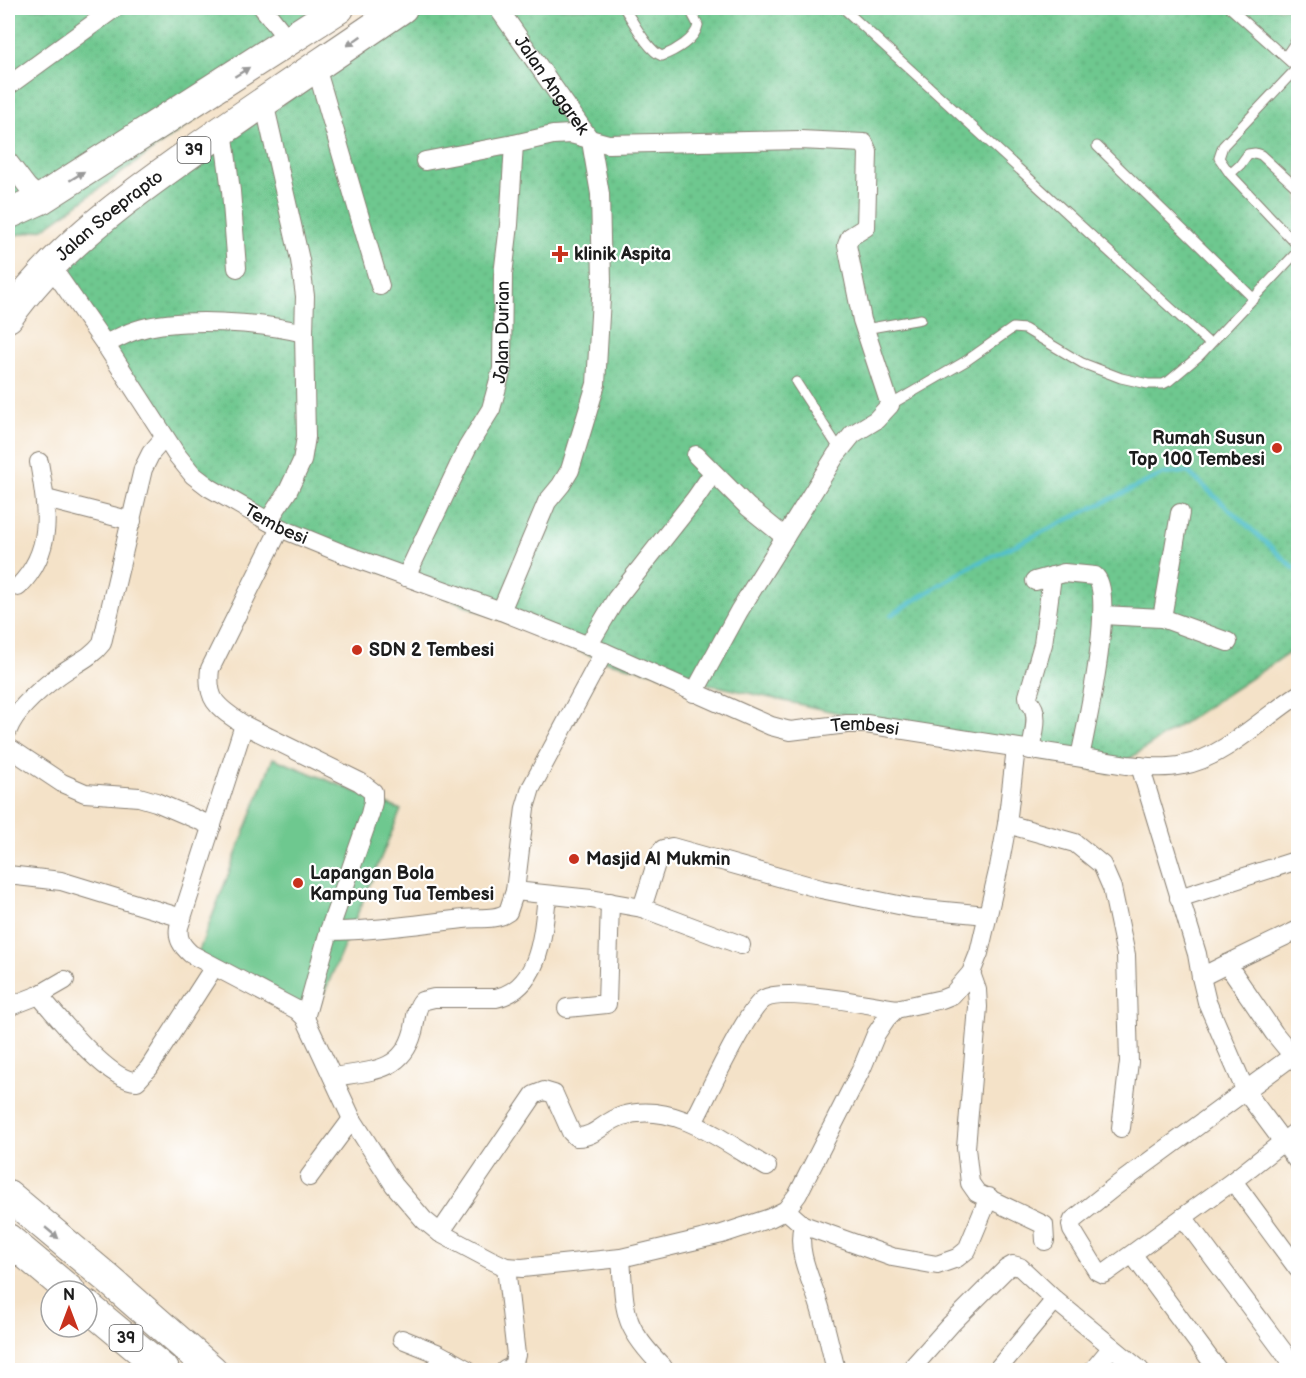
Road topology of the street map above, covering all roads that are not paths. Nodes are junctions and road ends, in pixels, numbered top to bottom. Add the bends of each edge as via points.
1 (116, 8) edge
2 (263, 8) edge
3 (339, 8) edge
4 (402, 8) edge
5 (498, 8) edge
6 (624, 8) edge
7 (689, 8) edge
8 (843, 8) edge
9 (1230, 8) edge
10 (1299, 38) edge
11 (289, 41) junction
12 (1285, 57) junction
13 (316, 68) junction
14 (1298, 69) edge
15 (8, 86) edge
16 (264, 102) junction
17 (223, 130) junction
18 (591, 141) junction
19 (514, 144) junction
20 (1097, 146) dead end
21 (8, 161) edge
22 (425, 161) dead end
23 (1230, 174) junction
24 (1299, 189) edge
25 (41, 199) junction
26 (10, 210) edge
27 (1299, 246) edge
28 (1299, 251) edge
29 (50, 265) junction
30 (237, 268) dead end
31 (380, 286) dead end
32 (1254, 299) junction
33 (8, 317) edge
34 (921, 319) dead end
35 (865, 329) junction
36 (304, 333) junction
37 (105, 344) junction
38 (1210, 344) junction
39 (796, 382) dead end
40 (890, 405) junction
41 (164, 438) junction
42 (840, 450) junction
43 (696, 455) dead end
44 (39, 462) dead end
45 (713, 473) junction
46 (46, 500) junction
47 (1180, 513) dead end
48 (132, 521) junction
49 (274, 525) junction
50 (785, 537) junction
51 (406, 576) junction
52 (18, 587) dead end
53 (501, 611) junction
54 (1102, 615) junction
55 (1162, 618) junction
56 (1228, 642) dead end
57 (596, 649) junction
58 (694, 693) junction
59 (1299, 695) edge
60 (13, 707) edge
61 (244, 724) junction
62 (8, 730) edge
63 (8, 747) edge
64 (1024, 749) junction
65 (1080, 757) junction
66 (1140, 766) junction
67 (1007, 824) junction
68 (212, 826) junction
69 (1299, 860) edge
70 (8, 875) edge
71 (515, 891) junction
72 (547, 894) junction
73 (1179, 898) junction
74 (610, 902) junction
75 (642, 908) junction
76 (987, 915) junction
77 (182, 918) junction
78 (1299, 930) edge
79 (329, 932) junction
80 (741, 945) dead end
81 (1227, 964) junction
82 (214, 967) junction
83 (971, 973) junction
84 (1201, 977) junction
85 (65, 980) dead end
86 (39, 995) junction
87 (8, 1007) edge
88 (567, 1008) dead end
89 (897, 1009) junction
90 (305, 1018) junction
91 (1293, 1052) edge
92 (333, 1077) junction
93 (1246, 1092) junction
94 (352, 1119) junction
95 (693, 1124) junction
96 (1121, 1128) dead end
97 (1299, 1130) edge
98 (1284, 1142) junction
99 (1299, 1162) edge
100 (767, 1167) dead end
101 (309, 1177) dead end
102 (1233, 1181) junction
103 (8, 1195) edge
104 (989, 1197) junction
105 (786, 1210) junction
106 (1183, 1217) junction
107 (803, 1225) junction
108 (440, 1233) junction
109 (8, 1239) edge
110 (1046, 1241) dead end
111 (1133, 1255) junction
112 (621, 1258) junction
113 (506, 1267) junction
114 (1299, 1269) edge
115 (56, 1279) edge
116 (1055, 1300) junction
117 (99, 1316) edge
118 (402, 1339) dead end
119 (1112, 1347) junction
120 (449, 1359) junction
121 (663, 1367) dead end
122 (164, 1371) edge
123 (212, 1371) edge
124 (432, 1371) edge
125 (468, 1371) edge
126 (505, 1371) edge
127 (836, 1371) edge
128 (910, 1371) edge
129 (997, 1371) edge
130 (1093, 1371) edge
131 (1140, 1371) edge
132 (1218, 1371) edge
133 (1297, 1371) edge

1 - 15 street
2 - 11 street
3 - 11 highway, 39
4 -> 13 highway, Jalan Soeprapto / 39
5 - 18 street, Jalan Anggrek
6 - 7 lane via 643,37 662,56 696,33 698,25
8 - 38 lane
9 - 12 lane
10 - 12 lane
25 -> 11 highway, 39
12 - 14 lane
13 - 16 highway, Jalan Soeprapto / 39
13 - 31 street
14 - 23 lane via 1223,146 1219,158
16 - 17 highway, Jalan Soeprapto / 39
16 - 36 street via 300,260 305,296
17 - 29 highway, Jalan Soeprapto / 39 via 124,201
17 - 30 street
18 - 19 street via 553,135
18 - 35 street via 608,144 800,140 866,144 866,227 846,244
18 - 53 street, Jalan Anggrek via 600,194 602,281 596,384 570,470 547,502
19 - 22 street
19 - 51 street, Jalan Durian via 503,275 502,369 491,409 467,448
20 - 32 lane
21 - 25 street
23 - 24 lane via 1248,154 1255,153
23 - 27 lane
25 - 26 highway, 39
28 - 32 lane
29 - 33 highway, Jalan Soeprapto / 39
29 - 37 street, Tembesi
32 - 38 lane
34 - 35 lane
35 - 40 street
36 - 37 street via 246,325 184,324 140,329
36 - 49 street via 306,437 302,461
37 - 41 street, Tembesi
38 - 40 lane via 1169,381 1148,384 1082,363 1024,329 1013,328
39 - 42 lane
40 - 42 street via 876,420 853,434
41 - 48 street via 143,469
41 - 49 street, Tembesi via 193,475
42 - 50 street
43 - 45 street
44 - 46 street
45 - 50 street
45 - 57 street via 616,598
46 - 48 street
46 - 52 street via 45,537 30,576
47 - 55 street
48 - 60 street via 102,643 95,652
49 - 51 street, Tembesi
49 - 61 street via 210,669 208,686 212,698
50 - 58 street
51 - 53 street, Tembesi
53 - 57 street, Tembesi
54 - 55 street
54 - 64 street via 1097,577 1064,573 1044,579 1043,644 1028,696 1035,714
54 - 65 street
55 - 56 street
57 - 58 street, Tembesi
57 - 71 street via 531,788
58 - 64 street, Tembesi via 790,731 866,724
59 - 66 street, Tembesi via 1209,756 1184,765
60 - 62 street
61 - 68 street
61 - 79 street via 373,792 374,802
63 - 68 street via 62,783 85,792 139,797
64 - 65 street, Tembesi
64 - 67 street
65 - 66 street, Tembesi
66 - 73 street
67 - 76 street
67 - 96 street via 1075,843 1102,865 1112,888 1126,955 1129,1062
68 - 77 street
69 - 73 street
70 - 77 street via 61,881
71 - 72 street
71 - 79 street via 508,912 500,917
72 - 74 street
72 - 92 street via 539,952 518,989 496,998 427,999 420,1004 406,1050 399,1059 386,1066
73 - 84 street
74 - 75 street
74 - 88 street via 607,1004
75 - 76 street via 659,854 672,847 833,891 914,908
75 - 80 street
76 - 83 street via 980,953
77 - 82 street via 178,933 181,944
78 - 81 street
79 - 90 street
81 - 84 street
81 - 91 street via 1274,1033
82 - 86 street via 137,1081 109,1068 82,1045
82 - 90 street via 297,1010
83 - 89 street via 952,995
83 - 104 street via 978,1006 967,1167 970,1183 978,1193
84 - 93 street via 1207,1002
85 - 86 street
86 - 87 street
89 - 95 street via 783,995 764,999 733,1045
89 - 105 street via 876,1034 798,1194
90 - 92 street
91 - 93 street
92 - 94 street
93 - 98 street
93 - 111 street via 1073,1220 1072,1230 1098,1272 1103,1274
94 - 101 street
94 - 108 street via 394,1185
95 - 100 street
95 - 108 street via 656,1113 639,1113 614,1119 587,1136 576,1137 554,1094 539,1092
97 - 98 street
98 - 99 street
98 - 102 street
102 - 106 street
102 - 114 street
103 -> 123 highway, 39
104 - 107 street via 967,1250 937,1265 892,1257
104 - 110 street via 1044,1225
105 - 107 street
105 - 112 street via 722,1234
106 - 111 street
106 - 133 street
107 - 127 street via 801,1244
108 - 113 street
109 - 115 highway
111 - 132 street
112 - 113 street
112 - 121 street via 629,1324 643,1347
113 - 126 street via 516,1355 513,1366
116 - 119 street
116 - 128 street via 1013,1265 951,1324
116 - 129 street
117 - 122 highway, 39
118 - 120 street
119 - 130 street
119 - 131 street
120 - 124 street
120 - 125 street

